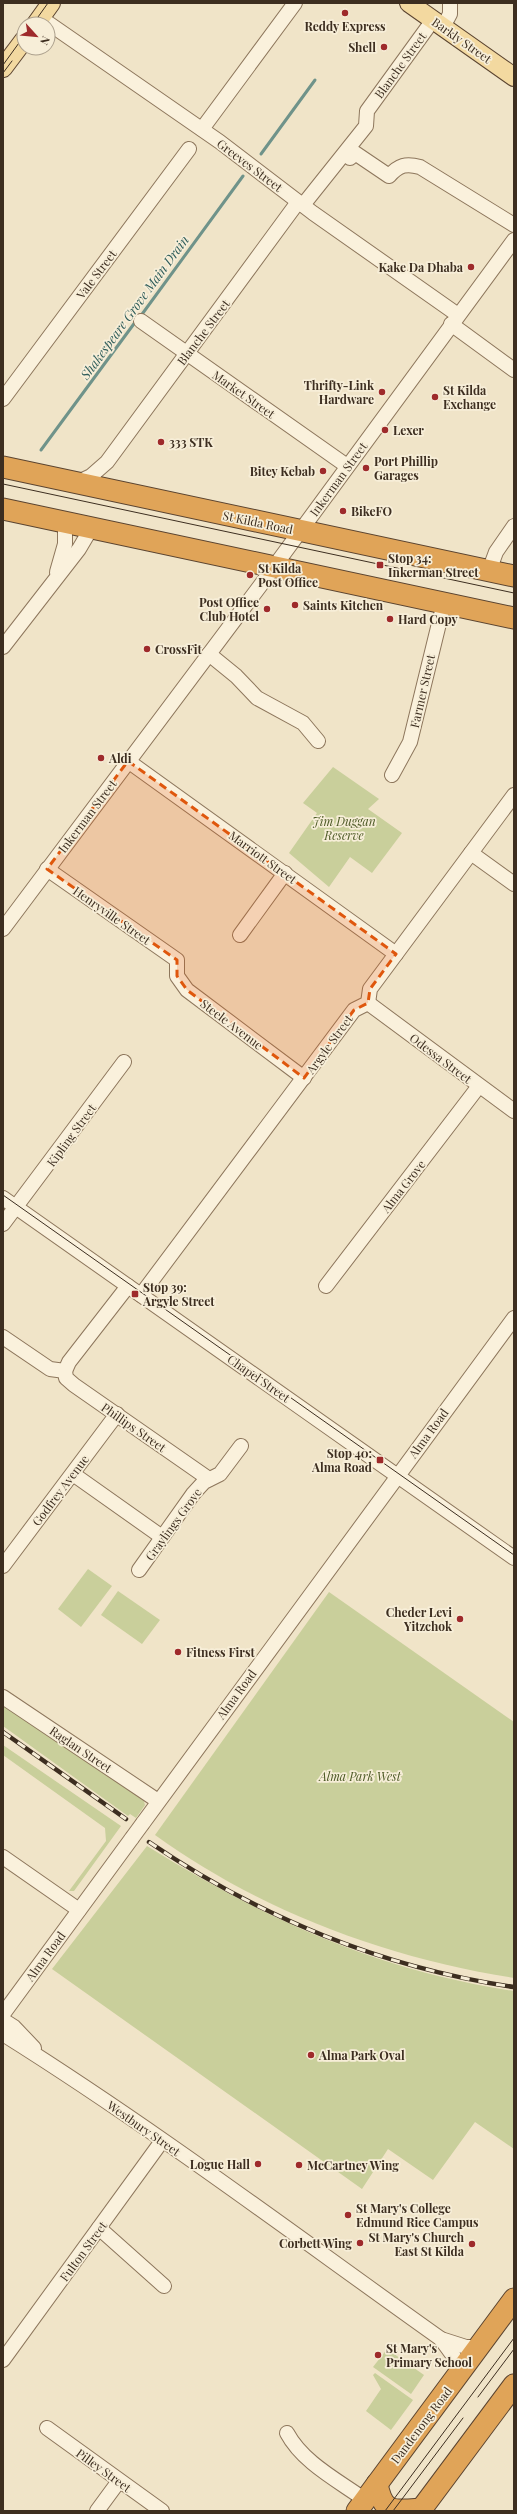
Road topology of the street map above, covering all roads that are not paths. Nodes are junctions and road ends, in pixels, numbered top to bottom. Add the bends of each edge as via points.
1 (51, 3) edge
2 (295, 3) edge
3 (409, 3) edge
4 (450, 3) edge
5 (42, 16) edge
6 (438, 23) junction
7 (56, 33) edge
8 (16, 51) edge
9 (3, 68) edge
10 (514, 77) edge
11 (202, 129) junction
12 (189, 149) dead end
13 (350, 158) dead end
14 (301, 203) junction
15 (514, 225) edge
16 (514, 240) edge
17 (455, 320) junction
18 (141, 321) dead end
19 (186, 354) junction
20 (514, 370) edge
21 (3, 399) edge
22 (107, 462) junction
23 (347, 466) junction
24 (3, 467) edge
25 (76, 483) junction
26 (110, 491) junction
27 (3, 509) edge
28 (65, 522) junction
29 (514, 526) edge
30 (92, 527) junction
31 (299, 530) junction
32 (274, 566) junction
33 (489, 571) junction
34 (514, 576) edge
35 (55, 578) junction
36 (444, 603) junction
37 (514, 618) edge
38 (3, 647) edge
39 (209, 654) junction
40 (318, 741) dead end
41 (128, 761) junction
42 (392, 775) dead end
43 (514, 795) edge
44 (471, 853) junction
45 (47, 869) junction
46 (285, 873) junction
47 (514, 884) edge
48 (3, 928) edge
49 (240, 936) dead end
50 (396, 954) junction
51 (176, 960) joint
52 (368, 1003) junction
53 (124, 1062) dead end
54 (304, 1078) junction
55 (479, 1086) junction
56 (514, 1111) edge
57 (3, 1198) edge
58 (16, 1207) junction
59 (3, 1224) edge
60 (128, 1286) junction
61 (326, 1286) dead end
62 (141, 1295) junction
63 (514, 1318) edge
64 (3, 1337) edge
65 (65, 1371) junction
66 (117, 1414) junction
67 (241, 1446) dead end
68 (73, 1474) junction
69 (397, 1475) junction
70 (209, 1479) junction
71 (162, 1537) junction
72 (514, 1558) edge
73 (3, 1566) edge
74 (139, 1570) dead end
75 (3, 1697) edge
76 (158, 1801) junction
77 (3, 1857) edge
78 (79, 1910) junction
79 (3, 2014) edge
80 (3, 2020) edge
81 (3, 2034) edge
82 (42, 2058) junction
83 (162, 2141) junction
84 (99, 2228) junction
85 (164, 2286) dead end
86 (514, 2300) edge
87 (440, 2339) junction
88 (479, 2347) junction
89 (3, 2360) edge
90 (463, 2369) junction
91 (511, 2394) edge
92 (47, 2428) dead end
93 (288, 2434) dead end
94 (119, 2481) junction
95 (366, 2498) edge
96 (421, 2510) edge
97 (97, 2511) edge
98 (162, 2511) edge

1 - 5 main road
2 - 11 street
3 - 6 main road, Barkly Street
4 - 6 street, Blanche Street via 450,14
6 - 10 main road, Barkly Street
6 - 14 street, Blanche Street via 367,111 366,126
7 - 11 street, Greeves Street
8 - 9 main road
11 - 14 street, Greeves Street
12 - 21 street, Vale Street
13 - 15 street via 355,153 389,176 397,167 409,164 420,167
14 - 17 street, Greeves Street via 418,286
14 - 19 street, Blanche Street
16 - 17 street, Inkerman Street
17 - 20 street, Greeves Street
17 - 23 street, Inkerman Street
18 - 19 street, Market Street
19 - 22 street, Blanche Street
19 - 23 street, Market Street
22 - 25 street, Blanche Street via 91,476
22 - 26 street via 104,476
23 - 31 street, Inkerman Street
24 - 25 highway, St Kilda Road
25 - 26 highway, St Kilda Road
26 - 31 highway, St Kilda Road
27 - 28 highway
28 - 30 highway
28 - 35 street via 65,544
29 - 33 street via 496,552
30 - 32 highway
30 - 35 street via 79,549
31 - 32 street, Inkerman Street
31 - 33 highway, St Kilda Road
32 - 36 highway
32 - 39 street, Inkerman Street
33 - 34 highway, St Kilda Road
35 - 38 street
36 - 37 highway
36 - 42 street, Farmer Street via 410,742
39 - 40 street via 236,676 257,698 303,723
39 - 41 street, Inkerman Street
41 - 45 street, Inkerman Street
41 - 46 street, Marriott Street
43 - 44 street
44 - 47 street
44 - 50 street
45 - 48 street, Inkerman Street
45 - 51 street, Henryville Street
46 - 49 street
46 - 50 street, Marriott Street
50 - 52 street via 370,989
51 - 54 street, Steele Avenue via 177,976 187,990
52 - 54 street, Argyle Street via 354,1010
52 - 55 street, Odessa Street
53 - 58 street, Kipling Street
54 - 62 street, Argyle Street
55 - 56 street, Odessa Street
55 - 61 street, Alma Grove
57 - 58 street, Chapel Street
58 - 59 street, Kipling Street
58 - 60 street, Chapel Street
60 - 62 street, Chapel Street
60 - 65 street via 69,1362
62 - 69 street, Chapel Street
63 - 69 street, Alma Road
64 - 65 street via 50,1369
65 - 66 street, Phillips Street via 69,1381
66 - 68 street, Godfrey Avenue
66 - 70 street, Phillips Street
67 - 70 street, Graylings Grove via 220,1474
68 - 71 street
68 - 73 street, Godfrey Avenue
69 - 72 street, Chapel Street
69 - 76 street, Alma Road
70 - 71 street, Graylings Grove via 193,1494
71 - 74 street, Graylings Grove
75 - 76 street, Raglan Street
76 - 78 street, Alma Road, bridge
77 - 78 street
78 - 79 street, Alma Road
80 - 82 street, Westbury Street via 17,2030
81 - 82 street, Westbury Street
82 - 83 street, Westbury Street
83 - 84 street, Fulton Street
83 - 87 street, Westbury Street
84 - 85 street
84 - 89 street, Fulton Street
86 - 88 highway, Dandenong Road
87 - 88 street, Westbury Street
87 - 90 street, Westbury Street
88 - 90 highway, Dandenong Road
90 - 95 highway, Dandenong Road
91 - 96 highway
92 - 94 street, Pilley Street
93 - 95 street via 292,2443 305,2456
94 - 97 street
94 - 98 street, Pilley Street
95 - 96 highway via 380,2499 387,2508 397,2511

